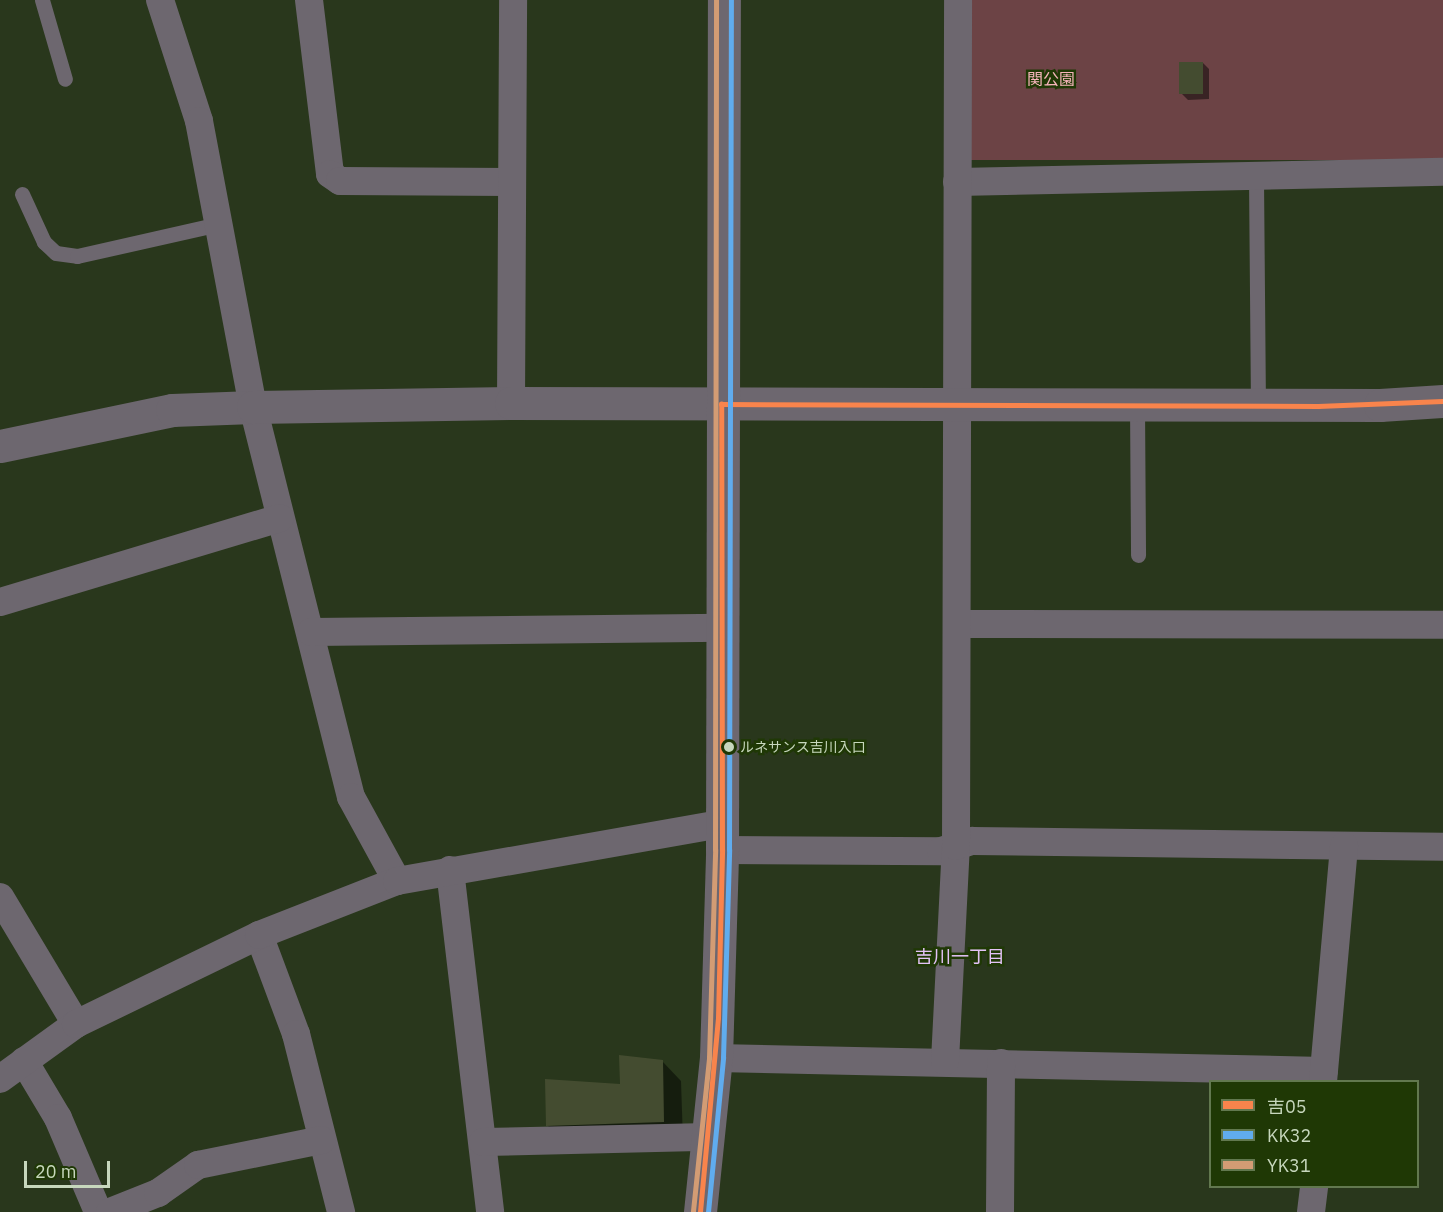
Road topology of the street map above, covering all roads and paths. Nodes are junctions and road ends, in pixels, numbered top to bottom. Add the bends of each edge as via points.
1 (42, 0) edge
2 (160, 0) edge
3 (309, 0) edge
4 (513, 0) edge
5 (724, 0) edge
6 (958, 0) edge
7 (66, 79) dead end
8 (1443, 172) edge
9 (1256, 178) junction
10 (512, 182) junction
11 (957, 182) junction
12 (22, 194) dead end
13 (219, 224) junction
14 (1443, 401) edge
15 (511, 403) junction
16 (721, 404) junction
17 (958, 405) junction
18 (1137, 405) junction
19 (1258, 405) junction
20 (254, 407) junction
21 (0, 446) edge
22 (280, 518) junction
23 (1138, 555) dead end
24 (0, 602) edge
25 (957, 624) junction
26 (1443, 625) edge
27 (723, 628) junction
28 (311, 632) junction
29 (722, 837) junction
30 (956, 846) junction
31 (1344, 846) junction
32 (1443, 847) edge
33 (450, 870) junction
34 (397, 881) junction
35 (0, 897) edge
36 (259, 935) junction
37 (76, 1023) junction
38 (716, 1058) junction
39 (24, 1061) junction
40 (945, 1061) junction
41 (1001, 1063) junction
42 (1323, 1076) edge
43 (0, 1079) edge
44 (708, 1137) junction
45 (322, 1140) junction
46 (483, 1142) junction
47 (1314, 1188) edge
48 (98, 1212) edge
49 (110, 1212) edge
50 (341, 1212) edge
51 (490, 1212) edge
52 (700, 1212) edge
53 (999, 1212) edge
54 (1311, 1212) edge

1 - 7 lane
2 - 13 street via 199,122
3 - 10 street via 330,174 340,181
4 - 10 street
5 - 16 street
6 - 11 street
8 - 9 street
9 - 11 street
9 - 19 lane
10 - 15 street
11 - 17 street
12 - 13 lane via 44,242 56,253 77,256
13 - 20 street
14 - 19 street
15 - 16 street
15 - 20 street
16 - 17 street
16 - 27 street
17 - 18 street
17 - 25 street
18 - 19 street
18 - 23 lane
20 - 21 street via 172,410
20 - 22 street
22 - 24 street
22 - 28 street
25 - 26 street
25 - 30 street
27 - 28 street
27 - 29 street
28 - 34 street via 351,797
29 - 30 street via 941,850
29 - 33 street
29 - 38 street
30 - 31 street via 972,841
30 - 40 street
31 - 32 street
31 - 42 street
33 - 34 street
33 - 46 street
34 - 36 street
35 - 37 street
36 - 37 street
36 - 45 street via 296,1034
37 - 39 street
38 - 40 street
38 - 44 street
39 - 43 street
39 - 48 street via 58,1118
40 - 41 street
41 - 42 street
41 - 53 street
44 - 46 street
44 - 52 street
45 - 49 street via 198,1165 158,1193
45 - 50 street
46 - 51 street
47 - 54 street

